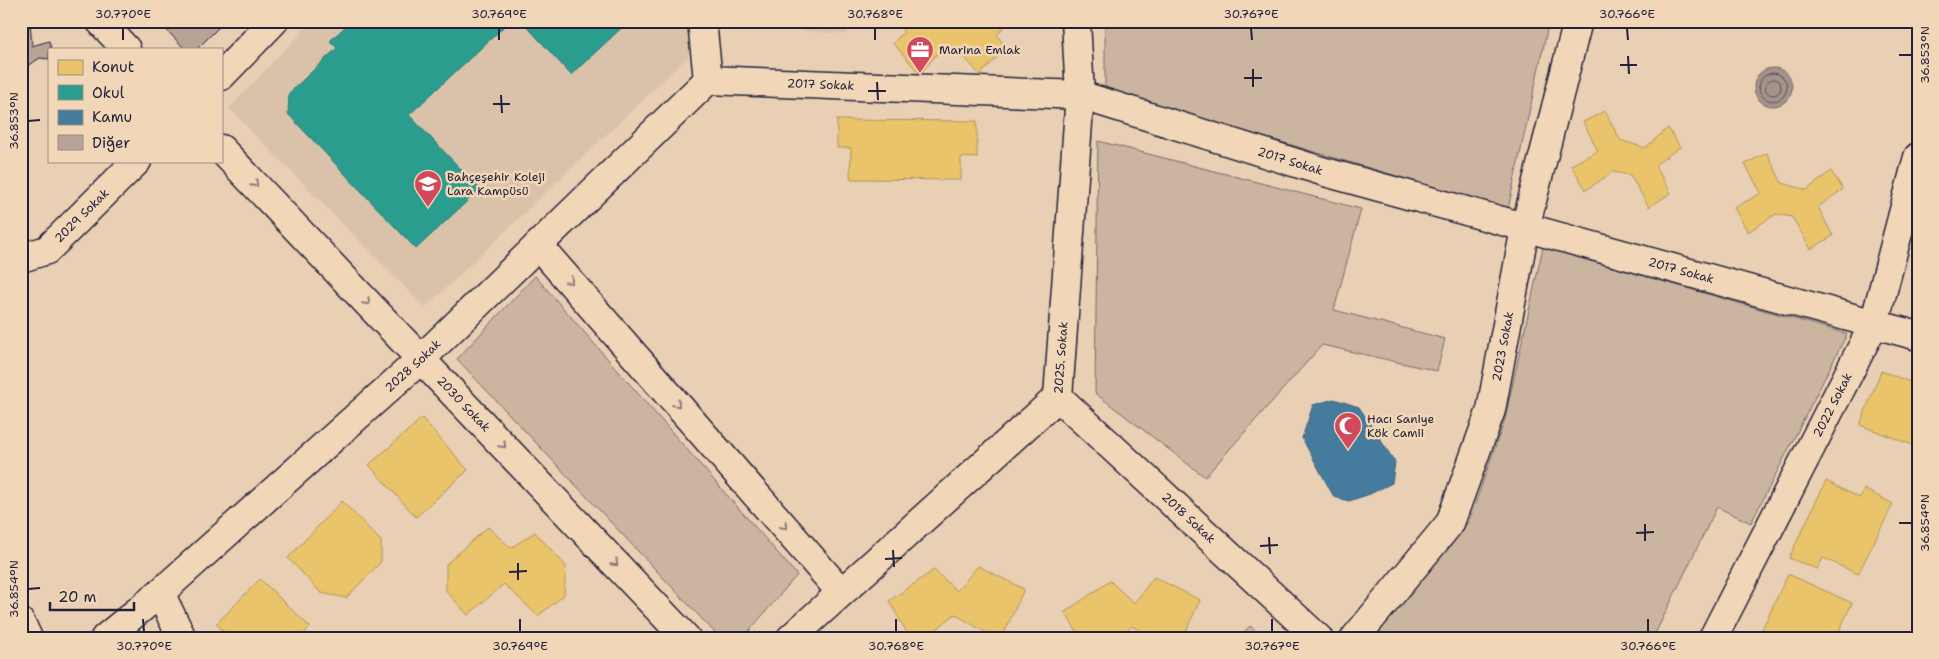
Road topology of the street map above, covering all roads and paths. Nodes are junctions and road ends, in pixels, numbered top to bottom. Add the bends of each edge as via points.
1 (100, 21) edge
2 (274, 21) edge
3 (702, 21) edge
4 (1076, 21) edge
5 (1578, 21) edge
6 (125, 48) edge
7 (222, 75) edge
8 (708, 80) junction
9 (1080, 95) junction
10 (222, 150) edge
11 (1918, 157) edge
12 (135, 162) edge
13 (1525, 228) junction
14 (538, 245) junction
15 (21, 258) edge
16 (1874, 324) junction
17 (1918, 336) edge
18 (421, 359) junction
19 (1058, 397) junction
20 (841, 592) junction
21 (160, 594) junction
22 (21, 623) edge
23 (28, 638) edge
24 (105, 638) edge
25 (182, 638) edge
26 (686, 638) edge
27 (791, 638) edge
28 (1318, 638) edge
29 (1355, 638) edge
30 (1713, 638) edge

1 - 6 street
2 - 7 street
3 - 8 street
4 - 9 street, 2025. Sokak
5 - 13 street, 2023 Sokak
8 - 9 street, 2017 Sokak
8 - 14 street, 2028 Sokak
9 - 13 street, 2017 Sokak via 1325,172
9 - 19 street, 2025. Sokak
10 -> 18 street, 2030 Sokak
11 - 16 street, 2022 Sokak
12 - 15 street, 2029 Sokak via 48,250
13 - 16 street, 2017 Sokak
13 - 29 street, 2023 Sokak via 1491,410 1450,523
14 - 18 street, 2028 Sokak
14 -> 20 street
16 - 17 street, 2017 Sokak
16 - 30 street, 2022 Sokak
18 - 21 street, 2028 Sokak
18 -> 26 street, 2030 Sokak
19 - 20 street, 2025. Sokak
19 - 28 street, 2018 Sokak
20 - 27 street, 2025. Sokak
21 - 24 street, 2028 Sokak
21 - 25 street
22 - 23 street

